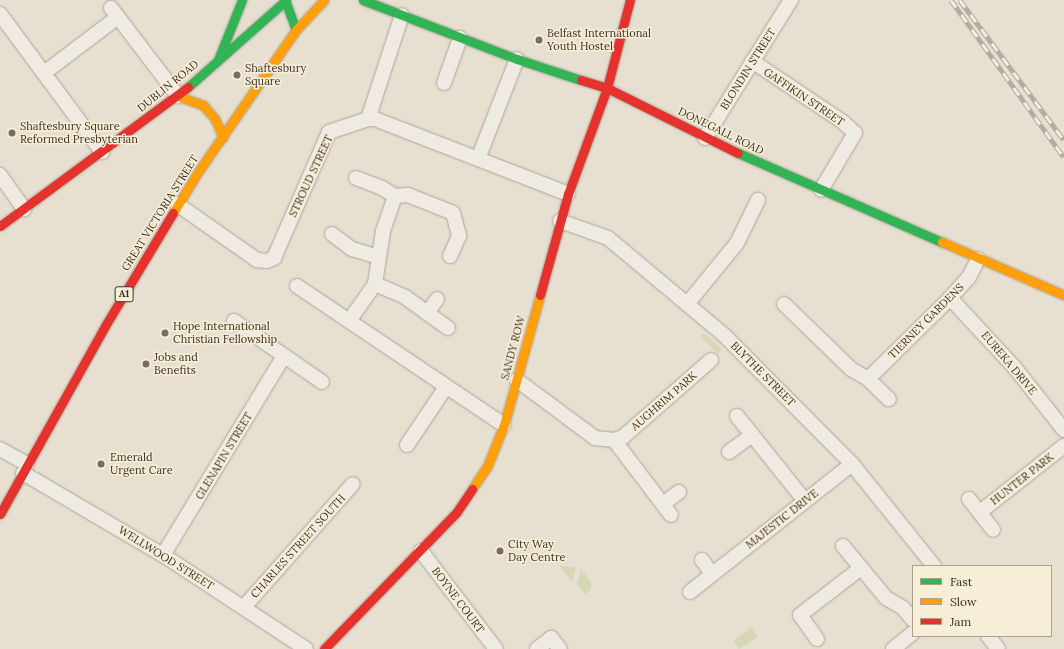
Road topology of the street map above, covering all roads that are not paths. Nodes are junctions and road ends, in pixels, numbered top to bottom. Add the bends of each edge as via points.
1 (242, 0) edge
2 (285, 0) edge
3 (324, 0) edge
4 (363, 0) edge
5 (630, 0) edge
6 (791, 0) edge
7 (301, 4) dead end
8 (290, 12) junction
9 (0, 14) edge
10 (402, 15) junction
11 (280, 21) dead end
12 (296, 30) junction
13 (460, 38) junction
14 (256, 40) dead end
15 (517, 59) junction
16 (752, 61) junction
17 (215, 63) junction
18 (44, 73) junction
19 (444, 83) dead end
20 (607, 88) junction
21 (178, 96) junction
22 (368, 119) junction
23 (223, 137) junction
24 (705, 138) junction
25 (102, 152) junction
26 (478, 159) junction
27 (0, 175) edge
28 (356, 178) dead end
29 (820, 190) junction
30 (568, 194) junction
31 (395, 196) junction
32 (758, 200) dead end
33 (177, 204) junction
34 (24, 209) junction
35 (560, 221) junction
36 (0, 226) edge
37 (332, 234) dead end
38 (450, 256) dead end
39 (378, 257) junction
40 (978, 259) junction
41 (375, 284) junction
42 (297, 286) dead end
43 (1064, 295) edge
44 (950, 298) junction
45 (437, 299) dead end
46 (688, 303) junction
47 (784, 304) dead end
48 (427, 313) junction
49 (234, 321) dead end
50 (348, 321) junction
51 (448, 328) dead end
52 (284, 356) junction
53 (712, 360) dead end
54 (868, 379) junction
55 (516, 380) junction
56 (322, 382) dead end
57 (446, 387) junction
58 (889, 399) dead end
59 (737, 416) dead end
60 (504, 424) junction
61 (1064, 430) edge
62 (752, 435) junction
63 (614, 440) junction
64 (407, 444) dead end
65 (1064, 446) edge
66 (0, 449) edge
67 (729, 452) dead end
68 (852, 464) junction
69 (25, 468) junction
70 (353, 484) dead end
71 (679, 492) dead end
72 (969, 499) dead end
73 (805, 501) junction
74 (980, 512) junction
75 (0, 514) edge
76 (993, 530) dead end
77 (843, 546) dead end
78 (421, 551) junction
79 (163, 555) junction
80 (702, 560) dead end
81 (933, 565) edge
82 (861, 568) junction
83 (712, 574) junction
84 (690, 592) dead end
85 (244, 607) junction
86 (912, 619) edge
87 (912, 634) edge
88 (989, 637) edge
89 (817, 639) dead end
90 (306, 649) edge
91 (324, 649) edge
92 (496, 649) edge
93 (537, 649) edge
94 (560, 649) edge
95 (892, 649) edge
96 (998, 649) edge

1 - 17 main road
2 - 8 main road
2 - 17 main road, DUBLIN ROAD
3 - 12 main road, GREAT VICTORIA STREET / A1
4 - 10 main road, DONEGALL ROAD
5 - 20 main road, SANDY ROW
6 - 16 street, BLONDIN STREET
7 - 8 main road
8 - 11 main road
8 - 12 main road
9 - 18 street
10 - 13 main road, DONEGALL ROAD
10 - 22 street
12 - 23 main road, GREAT VICTORIA STREET / A1
13 - 15 main road, DONEGALL ROAD
13 - 19 street
14 - 17 main road
15 - 20 main road, DONEGALL ROAD
15 - 26 street
16 - 24 street, BLONDIN STREET
16 - 29 street, GAFFIKIN STREET via 843,122 855,133
17 - 21 main road, DUBLIN ROAD
18 - 21 street via 115,13
18 - 25 street
20 - 24 main road, DONEGALL ROAD
20 - 30 main road, SANDY ROW
21 - 23 main road via 203,105 215,120
21 - 25 main road, DUBLIN ROAD
22 - 26 street via 375,119
22 - 33 street, STROUD STREET via 329,132 274,258 267,261 258,260
23 - 33 main road, GREAT VICTORIA STREET / A1
24 - 29 main road, DONEGALL ROAD
25 - 34 main road, DUBLIN ROAD
26 - 30 street
27 - 34 street
28 - 31 street
29 - 40 main road, DONEGALL ROAD
30 - 35 main road, SANDY ROW
31 - 38 street via 408,195 453,213 459,236
31 - 39 street via 383,231
32 - 46 street via 738,243
33 - 69 main road, GREAT VICTORIA STREET / A1
34 - 36 main road, DUBLIN ROAD
35 - 46 street, BLYTHE STREET via 608,238
35 - 55 main road, SANDY ROW
37 - 39 street via 352,249
39 - 41 street
40 - 43 main road, DONEGALL ROAD
40 - 44 street, TIERNEY GARDENS via 969,277
41 - 48 street via 405,297
41 - 50 street
42 - 50 street
44 - 54 street, TIERNEY GARDENS
44 - 61 street, EUREKA DRIVE via 1016,368
45 - 48 street
46 - 68 street, BLYTHE STREET via 734,345
47 - 54 street via 851,369
48 - 51 street
49 - 52 street
50 - 57 street
52 - 56 street
52 - 79 street, GLENAPIN STREET
53 - 63 street, AUGHRIM PARK via 623,437
54 - 58 street
55 - 60 main road, SANDY ROW
55 - 63 street via 595,438
57 - 60 street
57 - 64 street
59 - 62 street
60 - 78 main road, SANDY ROW via 496,448 476,487
62 - 67 street
62 - 73 street
63 - 71 street via 667,510
65 - 74 street, HUNTER PARK
66 - 69 street, WELLWOOD STREET
68 - 73 street, MAJESTIC DRIVE
68 - 81 street, BLYTHE STREET
69 - 75 main road, GREAT VICTORIA STREET / A1
69 - 79 street, WELLWOOD STREET
70 - 85 street, CHARLES STREET SOUTH
72 - 74 street
73 - 83 street, MAJESTIC DRIVE
74 - 76 street
77 - 82 street
78 - 91 main road, SANDY ROW
78 - 92 street, BOYNE COURT
79 - 85 street, WELLWOOD STREET
80 - 83 street
82 - 86 street via 886,598 903,608
82 - 89 street via 800,615
83 - 84 street, MAJESTIC DRIVE
85 - 90 street, WELLWOOD STREET
87 - 95 street
88 - 96 street
93 - 94 street via 551,638

